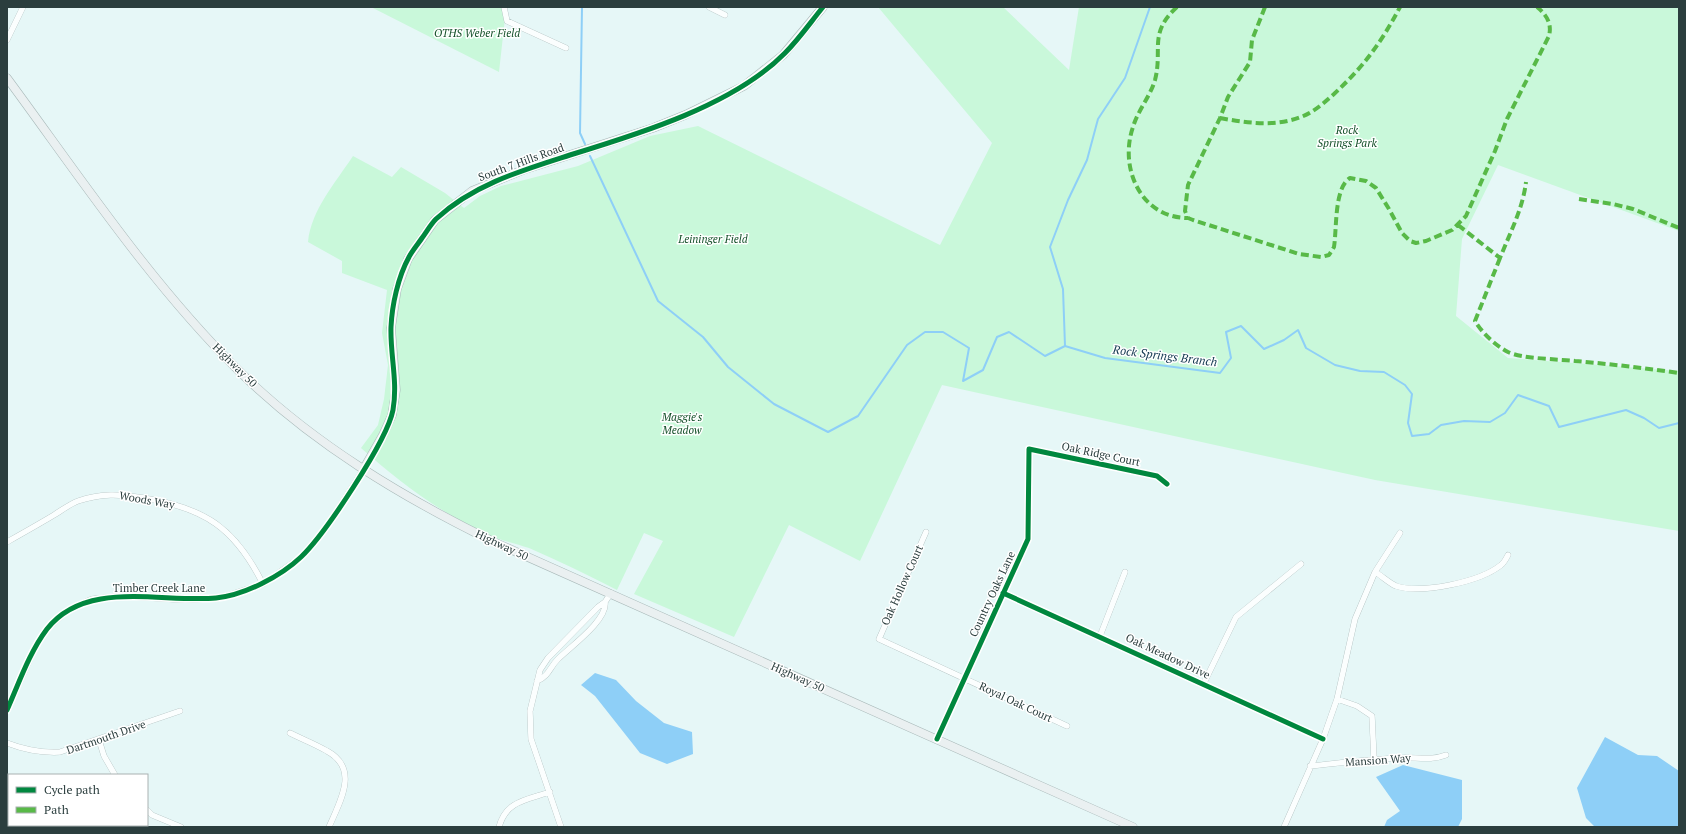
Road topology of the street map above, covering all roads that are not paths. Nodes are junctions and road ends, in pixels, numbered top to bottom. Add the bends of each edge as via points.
1 (23, 7) edge
2 (504, 7) edge
3 (709, 7) edge
4 (823, 7) edge
5 (725, 15) dead end
6 (7, 40) edge
7 (566, 48) dead end
8 (7, 78) edge
9 (1029, 449) joint
10 (363, 470) junction
11 (1167, 484) dead end
12 (926, 532) dead end
13 (1400, 533) dead end
14 (7, 542) edge
15 (1508, 555) dead end
16 (1301, 564) dead end
17 (1125, 572) dead end
18 (1376, 572) junction
19 (263, 584) junction
20 (611, 593) junction
21 (1003, 593) junction
22 (605, 602) junction
23 (1100, 636) junction
24 (879, 639) joint
25 (964, 678) junction
26 (537, 681) junction
27 (1204, 683) junction
28 (1337, 699) junction
29 (7, 710) edge
30 (180, 711) dead end
31 (1067, 726) dead end
32 (290, 733) dead end
33 (1323, 739) junction
34 (99, 740) junction
35 (937, 740) junction
36 (7, 742) edge
37 (1446, 755) dead end
38 (1374, 759) junction
39 (1310, 766) junction
40 (114, 774) edge
41 (550, 792) junction
42 (148, 811) edge
43 (181, 827) edge
44 (329, 827) edge
45 (499, 827) edge
46 (561, 827) edge
47 (1133, 827) edge
48 (1284, 827) edge

1 - 6 street
2 - 7 street via 507,21
3 - 5 street
4 - 10 main road, South 7 Hills Road via 783,55 744,86 652,128 523,170 472,191 434,220 408,259 397,289 391,328 396,390 392,415
8 - 10 main road, Highway 50 via 131,247 213,344 269,398
9 - 11 street, Oak Ridge Court via 1157,476
9 - 21 street, Country Oaks Lane via 1028,539
10 - 19 street, Timber Creek Lane via 326,528 301,557
10 - 20 main road, Highway 50 via 457,524
12 - 24 street, Oak Hollow Court
13 - 18 street
14 - 19 street, Woods Way via 76,502 96,496 117,494 166,502 190,509 213,521 233,537 251,560
15 - 18 street via 1502,564 1490,572 1452,584 1426,588 1395,586
16 - 27 street via 1236,617
17 - 23 street
18 - 28 street via 1355,619
19 - 29 street, Timber Creek Lane via 220,598 186,600 121,596 92,600 68,610 48,628 34,650
20 - 22 street
20 - 35 main road, Highway 50
21 - 23 street, Oak Meadow Drive
21 - 25 street, Country Oaks Lane
22 - 26 street via 548,658 540,670
22 - 26 street via 604,611 594,625 556,662 547,676
23 - 27 street, Oak Meadow Drive
24 - 25 street, Royal Oak Court
25 - 31 street, Royal Oak Court
25 - 35 street, Country Oaks Lane
26 - 41 street via 530,711 531,739
27 - 33 street, Oak Meadow Drive
28 - 33 street
28 - 38 street via 1357,706 1372,716
30 - 34 street, Dartmouth Drive
32 - 44 street via 327,751 338,759 344,769 346,782
33 - 39 street
34 - 36 street, Dartmouth Drive via 60,752 44,753 26,750
34 - 40 street via 104,756
35 - 47 main road, Highway 50
37 - 38 street, Mansion Way via 1437,759
38 - 39 street, Mansion Way
39 - 48 street
41 - 45 street via 507,809
41 - 46 street
42 - 43 street

